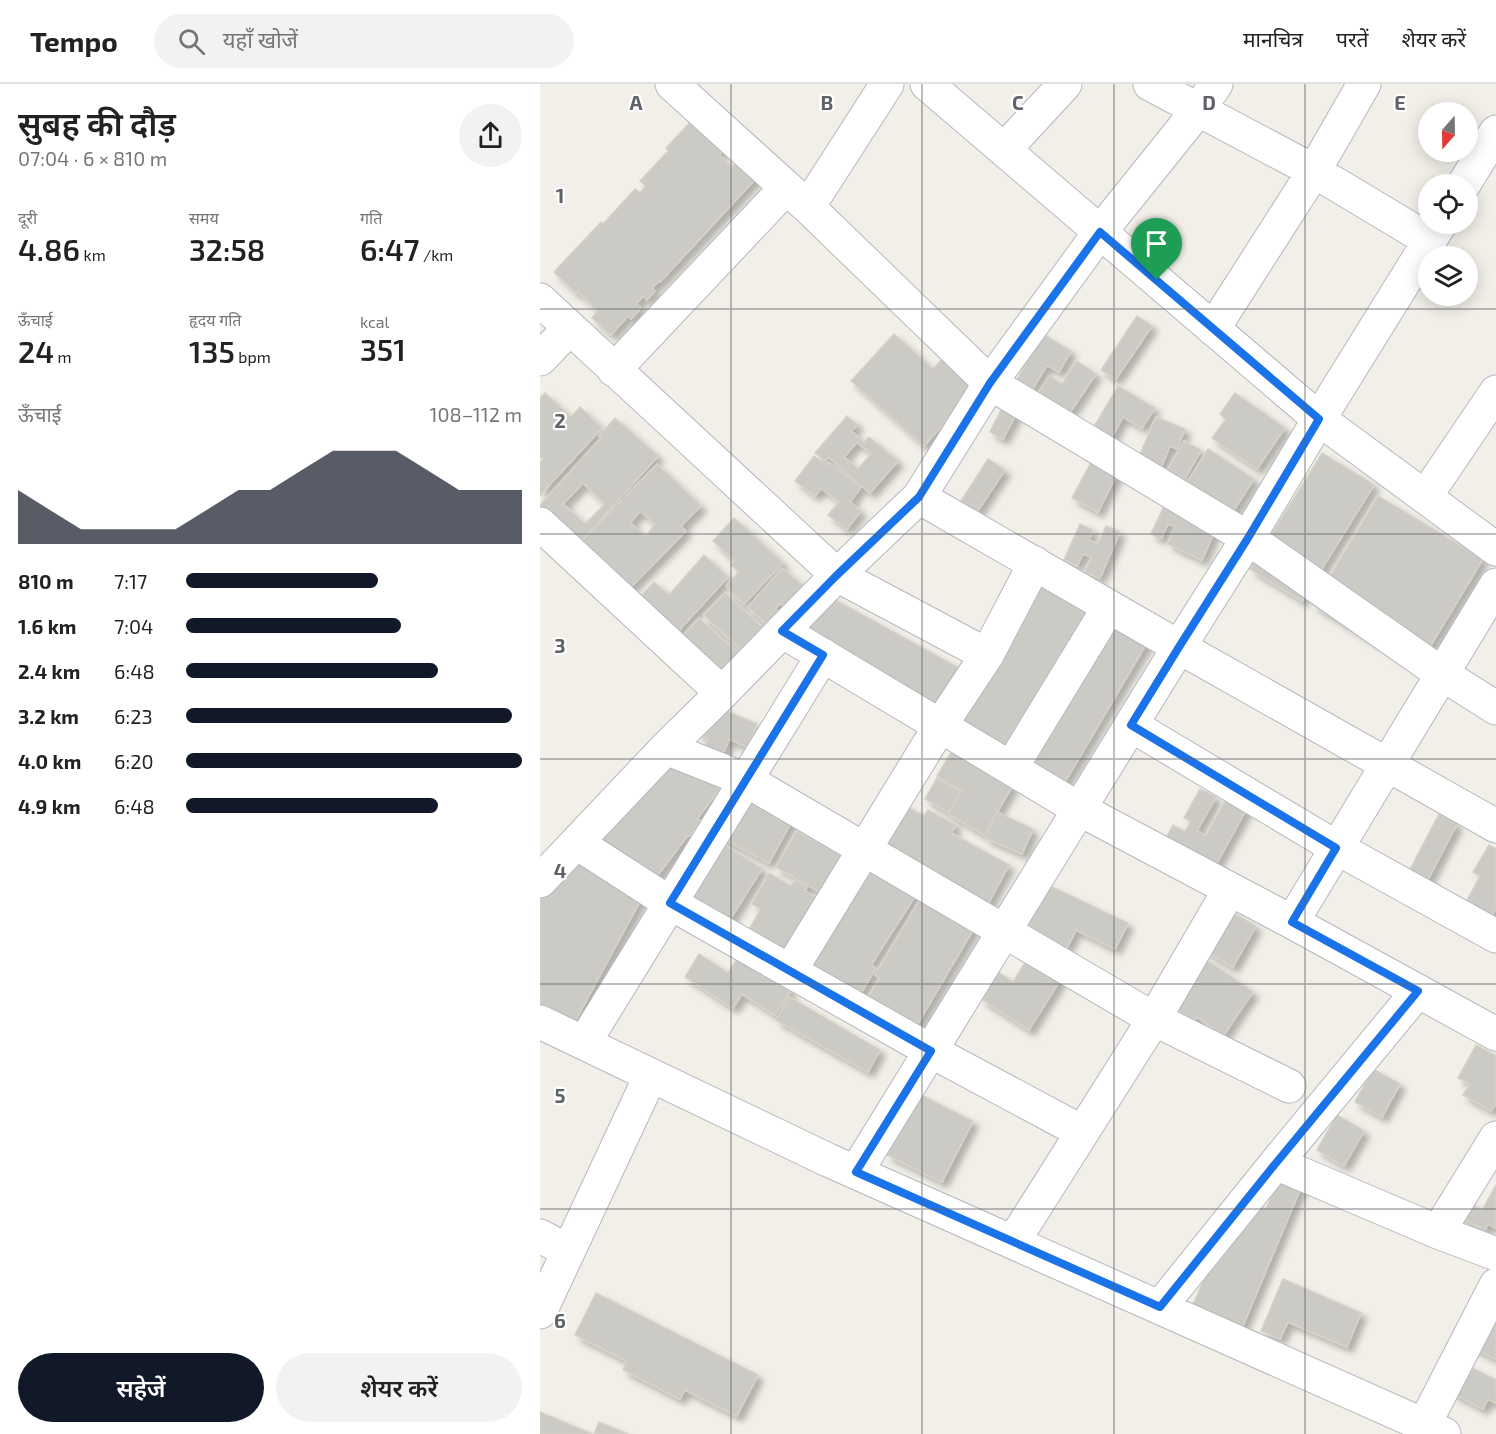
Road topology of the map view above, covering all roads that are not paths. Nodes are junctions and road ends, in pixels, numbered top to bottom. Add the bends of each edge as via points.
1 (672, 84) edge
2 (887, 84) edge
3 (927, 84) edge
4 (1065, 84) edge
5 (1150, 84) edge
6 (1364, 84) edge
7 (1207, 97) edge
8 (1496, 132) edge
9 (1004, 150) junction
10 (1314, 171) junction
11 (1470, 174) edge
12 (797, 197) junction
13 (1418, 224) edge
14 (1100, 232) junction
15 (1433, 234) edge
16 (540, 300) edge
17 (570, 328) junction
18 (1214, 329) junction
19 (540, 359) edge
20 (614, 370) junction
21 (990, 383) junction
22 (1496, 392) edge
23 (1319, 419) junction
24 (919, 497) junction
25 (1425, 497) junction
26 (540, 524) edge
27 (1248, 538) junction
28 (1496, 549) edge
29 (1035, 563) junction
30 (837, 575) junction
31 (1496, 585) edge
32 (1109, 607) junction
33 (782, 631) junction
34 (1179, 647) junction
35 (823, 655) junction
36 (987, 655) junction
37 (1442, 674) junction
38 (722, 693) junction
39 (1496, 708) edge
40 (1131, 725) junction
41 (940, 726) junction
42 (666, 748) junction
43 (1387, 764) junction
44 (1011, 768) junction
45 (746, 780) junction
46 (1079, 809) junction
47 (1496, 826) edge
48 (577, 843) junction
49 (1336, 848) junction
50 (864, 850) junction
51 (540, 881) edge
52 (1230, 889) junction
53 (670, 903) junction
54 (1292, 922) junction
55 (1004, 932) junction
56 (1496, 936) edge
57 (790, 971) junction
58 (1418, 991) junction
59 (1154, 1019) junction
60 (540, 1022) edge
61 (1496, 1034) edge
62 (584, 1043) junction
63 (931, 1051) junction
64 (651, 1075) junction
65 (1289, 1086) dead end
66 (1082, 1132) junction
67 (1496, 1138) edge
68 (1276, 1163) junction
69 (856, 1172) junction
70 (1438, 1232) junction
71 (540, 1236) edge
72 (1012, 1242) junction
73 (568, 1251) junction
74 (1496, 1254) edge
75 (1496, 1285) edge
76 (1160, 1307) junction
77 (540, 1312) edge
78 (1434, 1430) edge

1 - 12 street
2 - 12 street
3 - 9 street
4 - 9 street
5 - 7 street
6 - 10 street
7 - 10 street
7 - 14 street
8 - 11 street
9 - 14 street
10 - 13 street
10 - 18 street
12 - 20 street
12 - 21 street
14 - 18 street
14 - 21 street
15 - 23 street
16 - 17 street
17 - 19 street
17 - 20 street
18 - 23 street
20 - 30 street
21 - 24 street
21 - 27 street
22 - 25 street
23 - 25 street
23 - 27 street
24 - 29 street
24 - 30 street
25 - 28 street
26 - 38 street
27 - 34 street
27 - 37 street
29 - 32 street
29 - 36 street
30 - 33 street
30 - 36 street
31 - 37 street
32 - 34 street
32 - 44 street
33 - 35 street
33 - 38 street
34 - 40 street
34 - 43 street
35 - 41 street
35 - 45 street
36 - 41 street
37 - 39 street
37 - 43 street
38 - 42 street
40 - 46 street
40 - 49 street
41 - 44 street
41 - 50 street
42 - 45 street
42 - 48 street
43 - 47 street
43 - 49 street
44 - 46 street
45 - 50 street
45 - 53 street
46 - 52 street
46 - 55 street
48 - 51 street
48 - 53 street
49 - 54 street
49 - 56 street
50 - 55 street
50 - 57 street
52 - 54 street
52 - 59 street
53 - 57 street
53 - 62 street
54 - 58 street
55 - 59 street
55 - 63 street
57 - 63 street
58 - 61 street
58 - 68 street
59 - 65 street
59 - 66 street
60 - 62 street
62 - 64 street
63 - 66 street
63 - 69 street
64 - 69 street
64 - 73 street
66 - 72 street
67 - 70 street
68 - 70 street
68 - 76 street
69 - 72 street
70 - 74 street
71 - 73 street
72 - 76 street
73 - 77 street
75 - 78 street
76 - 78 street

